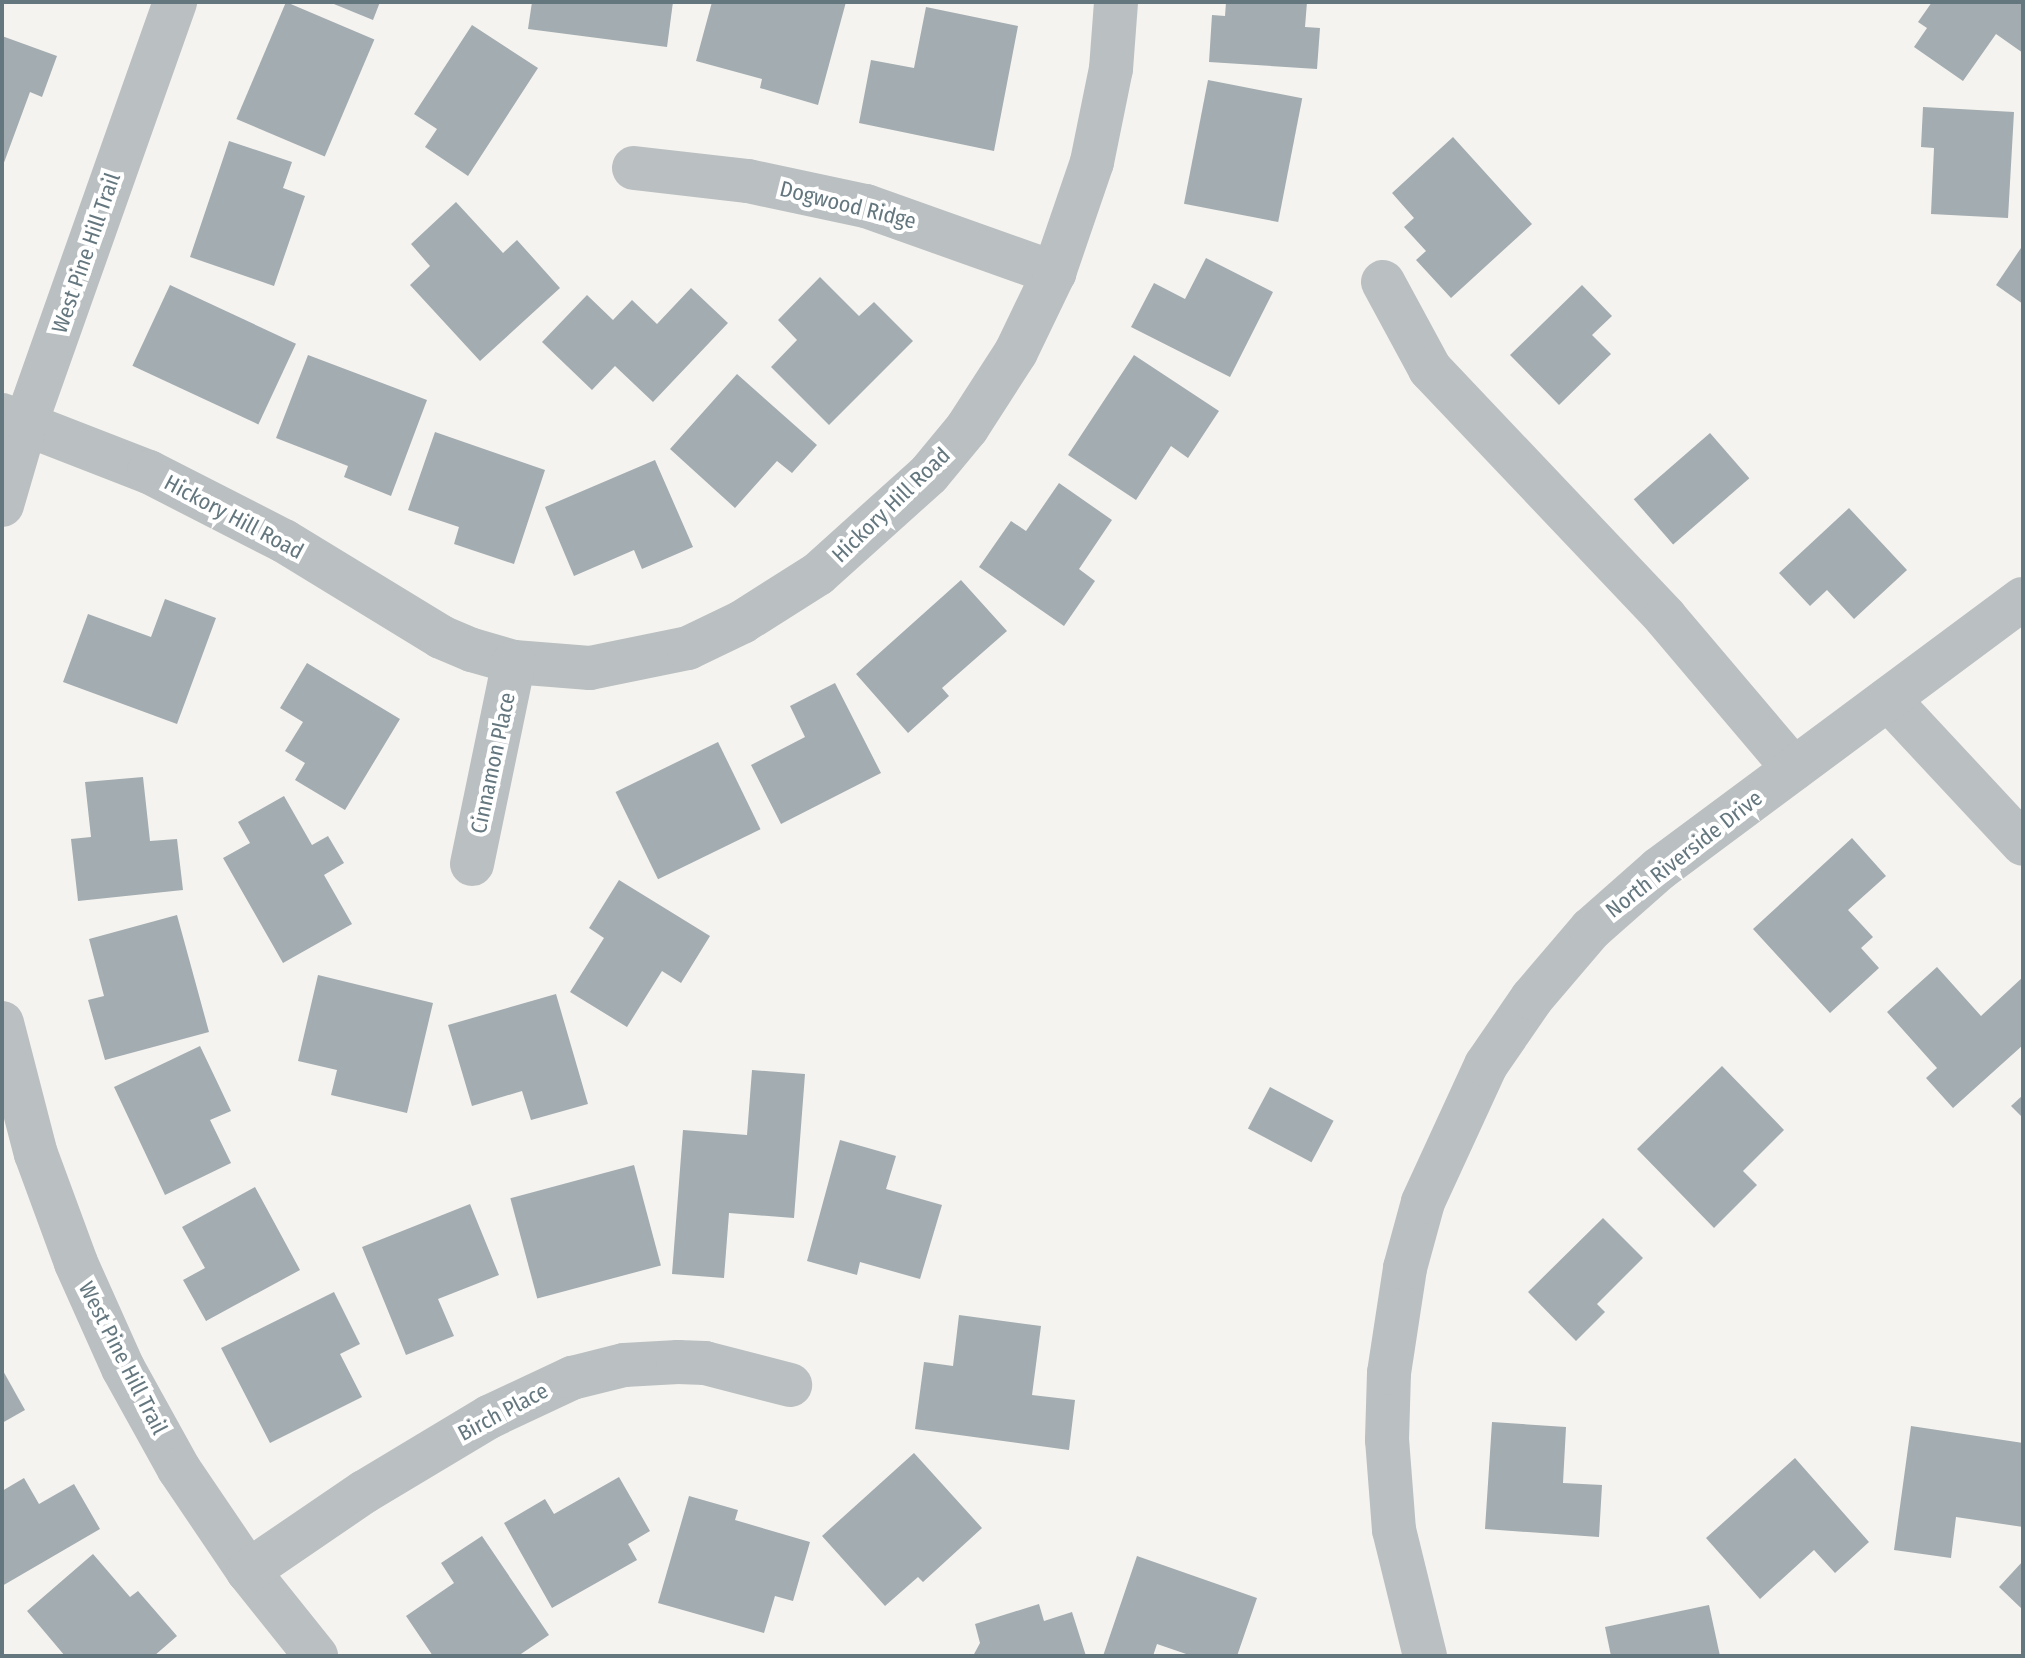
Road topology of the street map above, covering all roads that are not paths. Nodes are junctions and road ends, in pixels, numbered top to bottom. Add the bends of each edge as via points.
1 (175, 2) edge
2 (1116, 2) edge
3 (634, 168) dead end
4 (1054, 273) junction
5 (1383, 282) dead end
6 (14, 419) edge
7 (2, 505) edge
8 (2023, 599) edge
9 (514, 662) junction
10 (1888, 699) junction
11 (1794, 769) junction
12 (2023, 844) edge
13 (472, 864) dead end
14 (2, 1023) edge
15 (790, 1385) dead end
16 (248, 1571) junction
17 (316, 1656) edge
18 (1425, 1656) edge

1 - 6 street, West Pine Hill Trail
2 - 4 street, Hickory Hill Road via 1111,69 1092,162
3 - 4 street, Dogwood Ridge via 748,181 866,206
4 - 9 street, Hickory Hill Road via 1016,352 967,428 918,485 818,574 742,622 656,658 590,668
5 - 11 street via 1430,369 1665,617
6 - 7 street, West Pine Hill Trail
6 - 9 street, Hickory Hill Road via 149,472 284,541 441,637
8 - 10 street, North Riverside Drive
9 - 13 street, Cinnamon Place
10 - 11 street, North Riverside Drive
10 - 12 street
11 - 18 street, North Riverside Drive via 1659,869 1591,929 1532,998 1458,1118 1423,1202 1405,1268 1388,1379 1387,1440 1394,1530
14 - 16 street, West Pine Hill Trail via 36,1154 123,1368 179,1469
15 - 16 street, Birch Place via 719,1366 678,1362 624,1365 572,1378 489,1417 364,1492
16 - 17 street, West Pine Hill Trail

